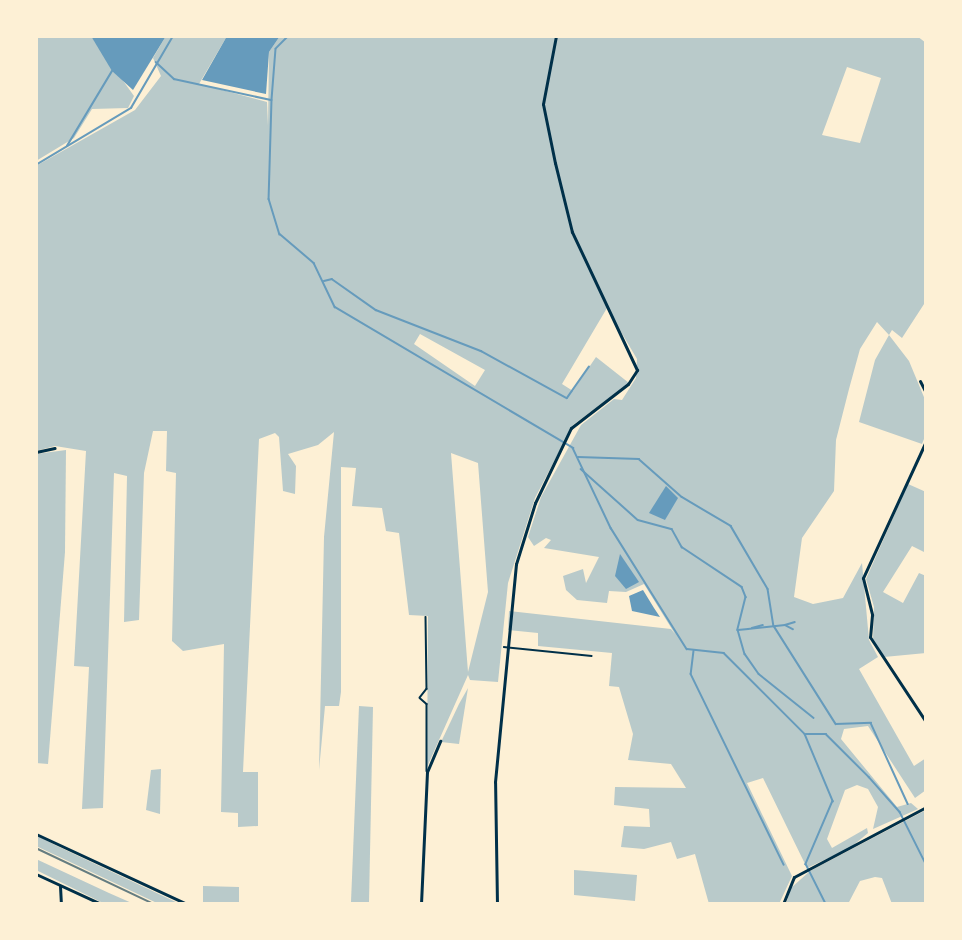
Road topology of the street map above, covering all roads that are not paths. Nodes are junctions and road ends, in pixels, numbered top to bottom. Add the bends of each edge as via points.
1 (556, 36) edge
2 (920, 381) dead end
3 (926, 393) edge
4 (926, 441) edge
5 (55, 448) dead end
6 (36, 452) edge
7 (426, 617) dead end
8 (504, 647) junction
9 (592, 656) dead end
10 (926, 722) edge
11 (440, 741) dead end
12 (427, 771) junction
13 (926, 807) edge
14 (36, 834) edge
15 (36, 874) edge
16 (60, 886) junction
17 (61, 904) edge
18 (100, 904) edge
19 (187, 904) edge
20 (421, 904) edge
21 (497, 904) edge
22 (783, 904) edge

1 - 8 street via 543,104 563,197 598,294 637,366 629,383 577,421 565,442 520,549
2 - 3 street
4 - 10 street via 862,578 872,615 870,638
5 - 6 street
7 - 12 lane via 427,689 420,698 427,704
8 - 9 lane
8 - 21 street via 495,782
11 - 12 street
12 - 20 street
13 - 22 street via 794,877
14 - 19 street
15 - 16 street
16 - 17 street
16 - 18 street

